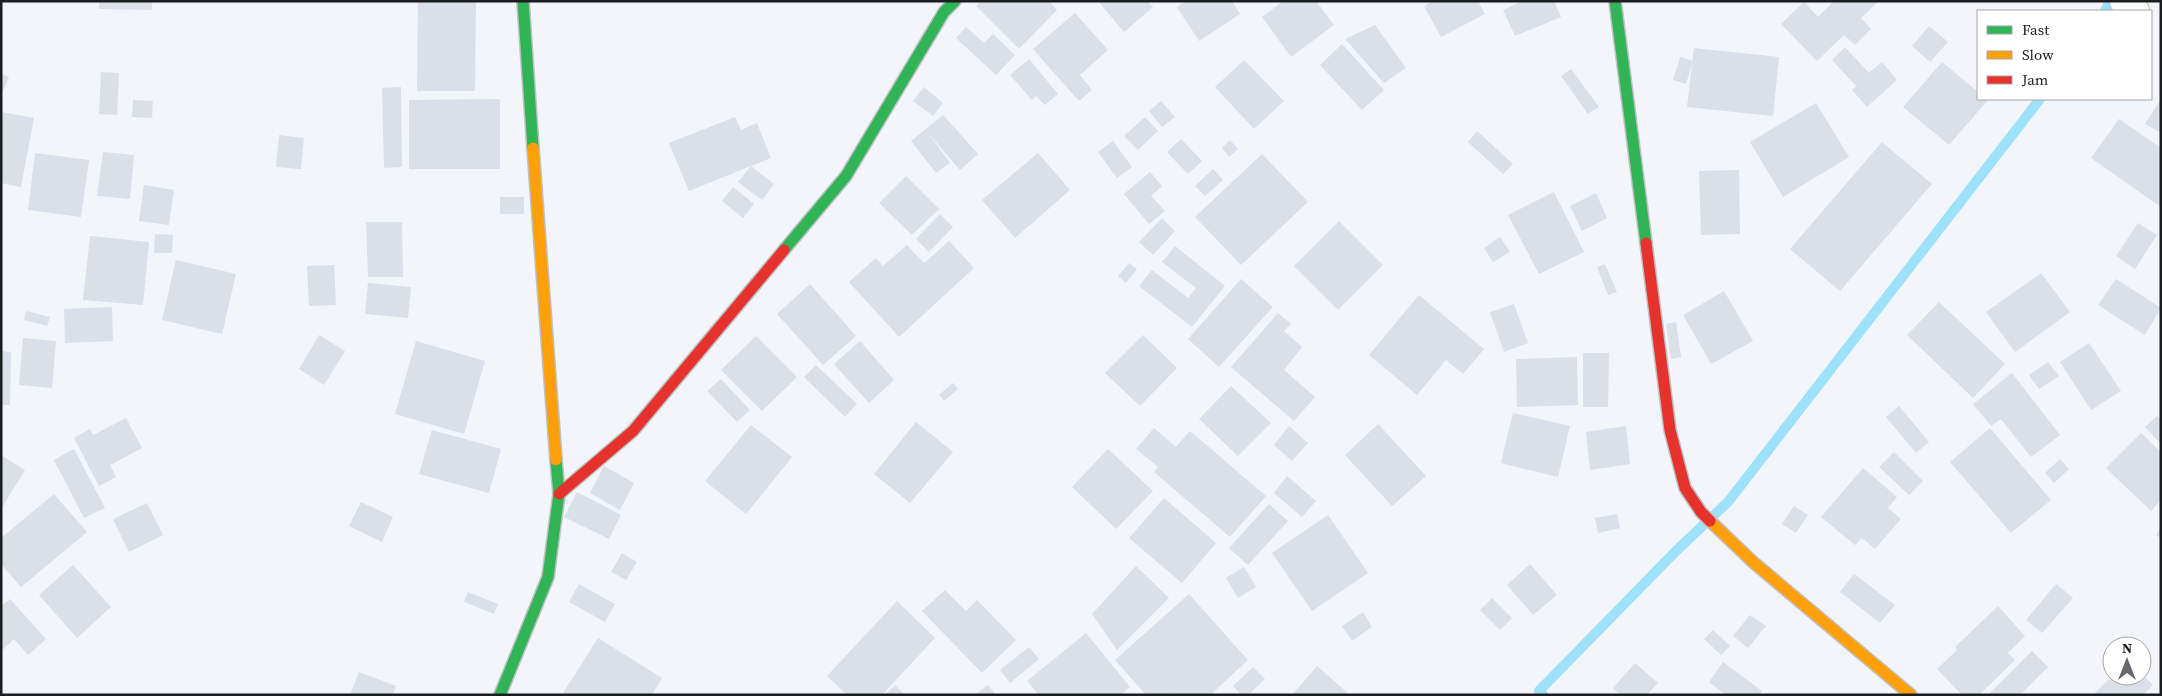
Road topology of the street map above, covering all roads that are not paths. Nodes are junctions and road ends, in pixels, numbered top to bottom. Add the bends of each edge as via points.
1 (522, 1) edge
2 (955, 1) edge
3 (1615, 1) edge
4 (559, 494) junction
5 (500, 695) edge
6 (1911, 695) edge

1 - 4 street
2 - 4 street via 944,12 846,176 633,431
3 - 6 street via 1670,430 1685,488 1702,512 1737,547
4 - 5 street via 548,577

